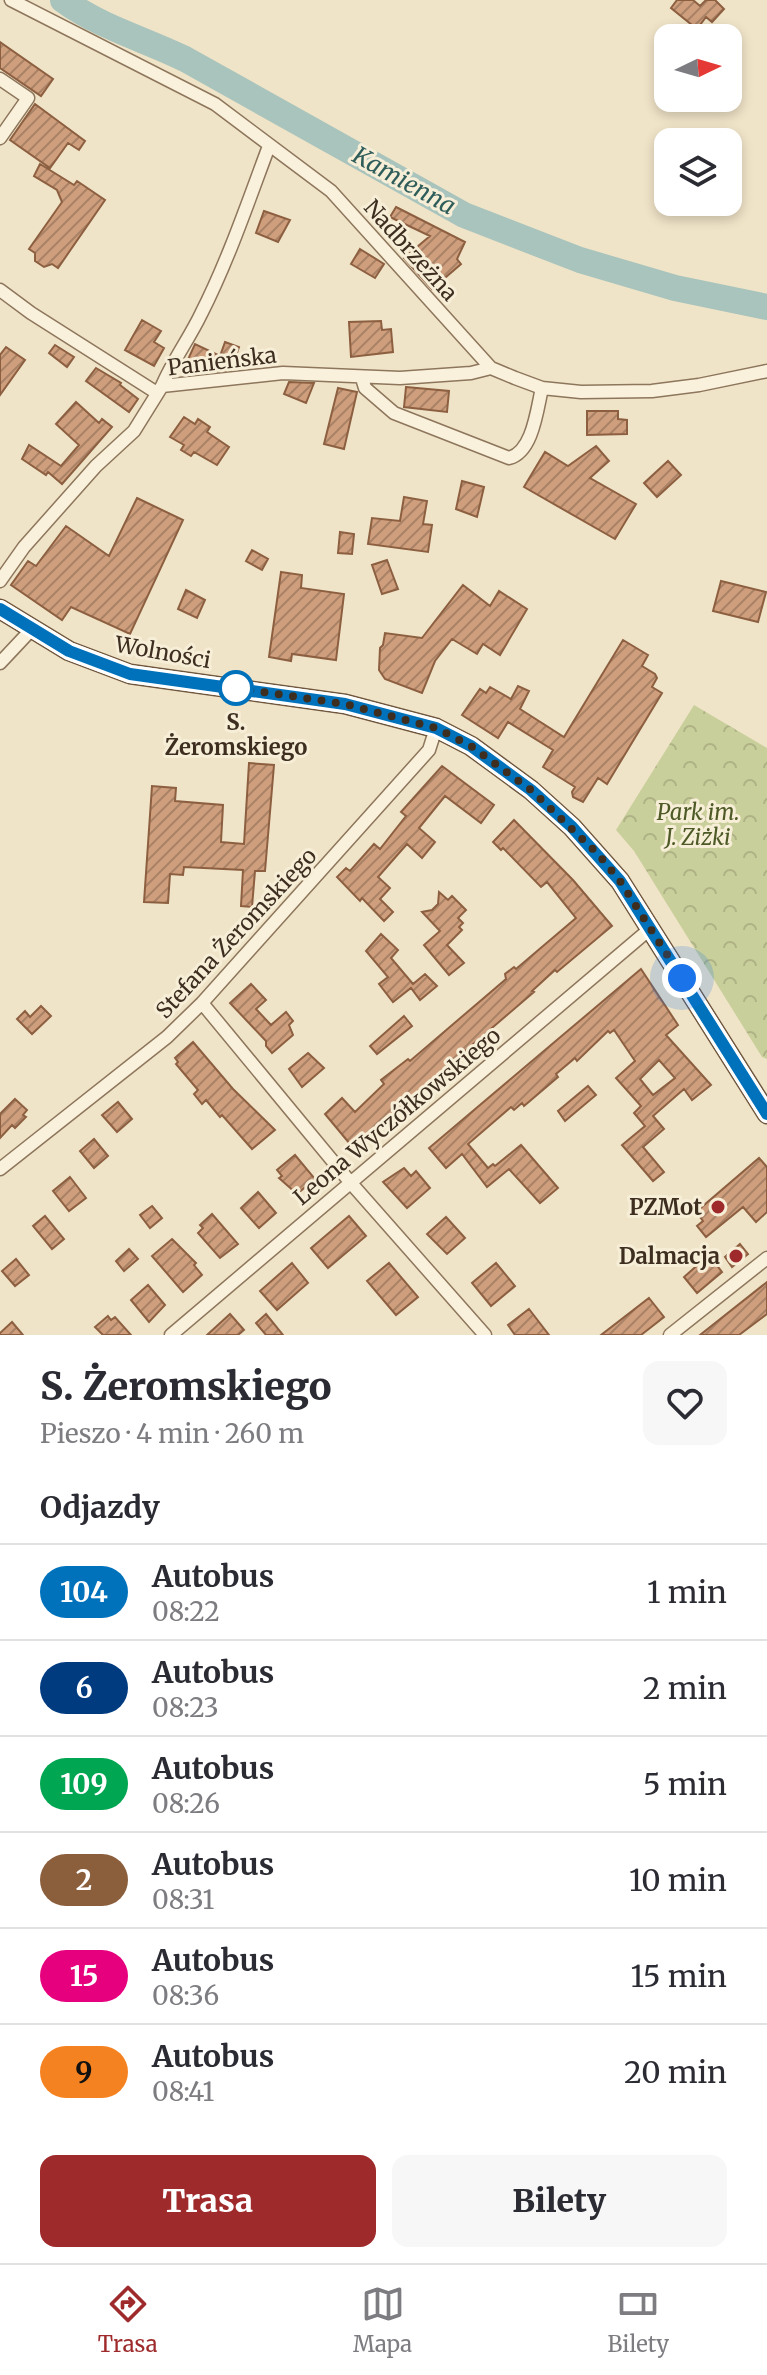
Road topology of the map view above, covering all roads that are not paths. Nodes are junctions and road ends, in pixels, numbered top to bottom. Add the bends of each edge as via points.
1 (11, 0) edge
2 (0, 79) edge
3 (2, 129) edge
4 (269, 146) junction
5 (0, 290) edge
6 (491, 368) junction
7 (767, 371) edge
8 (362, 378) junction
9 (542, 388) junction
10 (160, 389) junction
11 (0, 581) edge
12 (0, 609) edge
13 (31, 630) junction
14 (0, 663) edge
15 (436, 728) junction
16 (651, 928) junction
17 (202, 1003) junction
18 (761, 1088) edge
19 (767, 1114) edge
20 (0, 1169) edge
21 (350, 1182) junction
22 (767, 1258) edge
23 (171, 1335) edge
24 (485, 1335) edge
25 (670, 1335) edge

1 - 4 street, Nadbrzeżna via 215,104
2 - 3 street via 28,98
4 - 6 street, Nadbrzeżna via 331,191
4 - 10 street via 201,314
5 - 10 street
6 - 8 street, Panieńska
6 - 9 street, Nadbrzeżna
7 - 9 street, Nadbrzeżna via 652,391
8 - 9 street via 365,388 394,413 509,458 525,446
8 - 10 street, Panieńska via 283,373
10 - 11 street, Panieńska via 134,431 96,466
12 - 13 street, Wolności
13 - 14 street
13 - 15 street, Wolności via 130,674 345,704
15 - 16 street, Wolności via 498,765 572,827 620,881
15 - 17 street, Stefana Żeromskiego via 429,750
16 - 18 street, Wolności
16 - 21 street, Leona Wyczółkowskiego
17 - 20 street, Stefana Żeromskiego via 167,1037
17 - 21 street
18 - 19 street, Wolności
21 - 23 street, Leona Wyczółkowskiego
21 - 24 street
22 - 25 street

